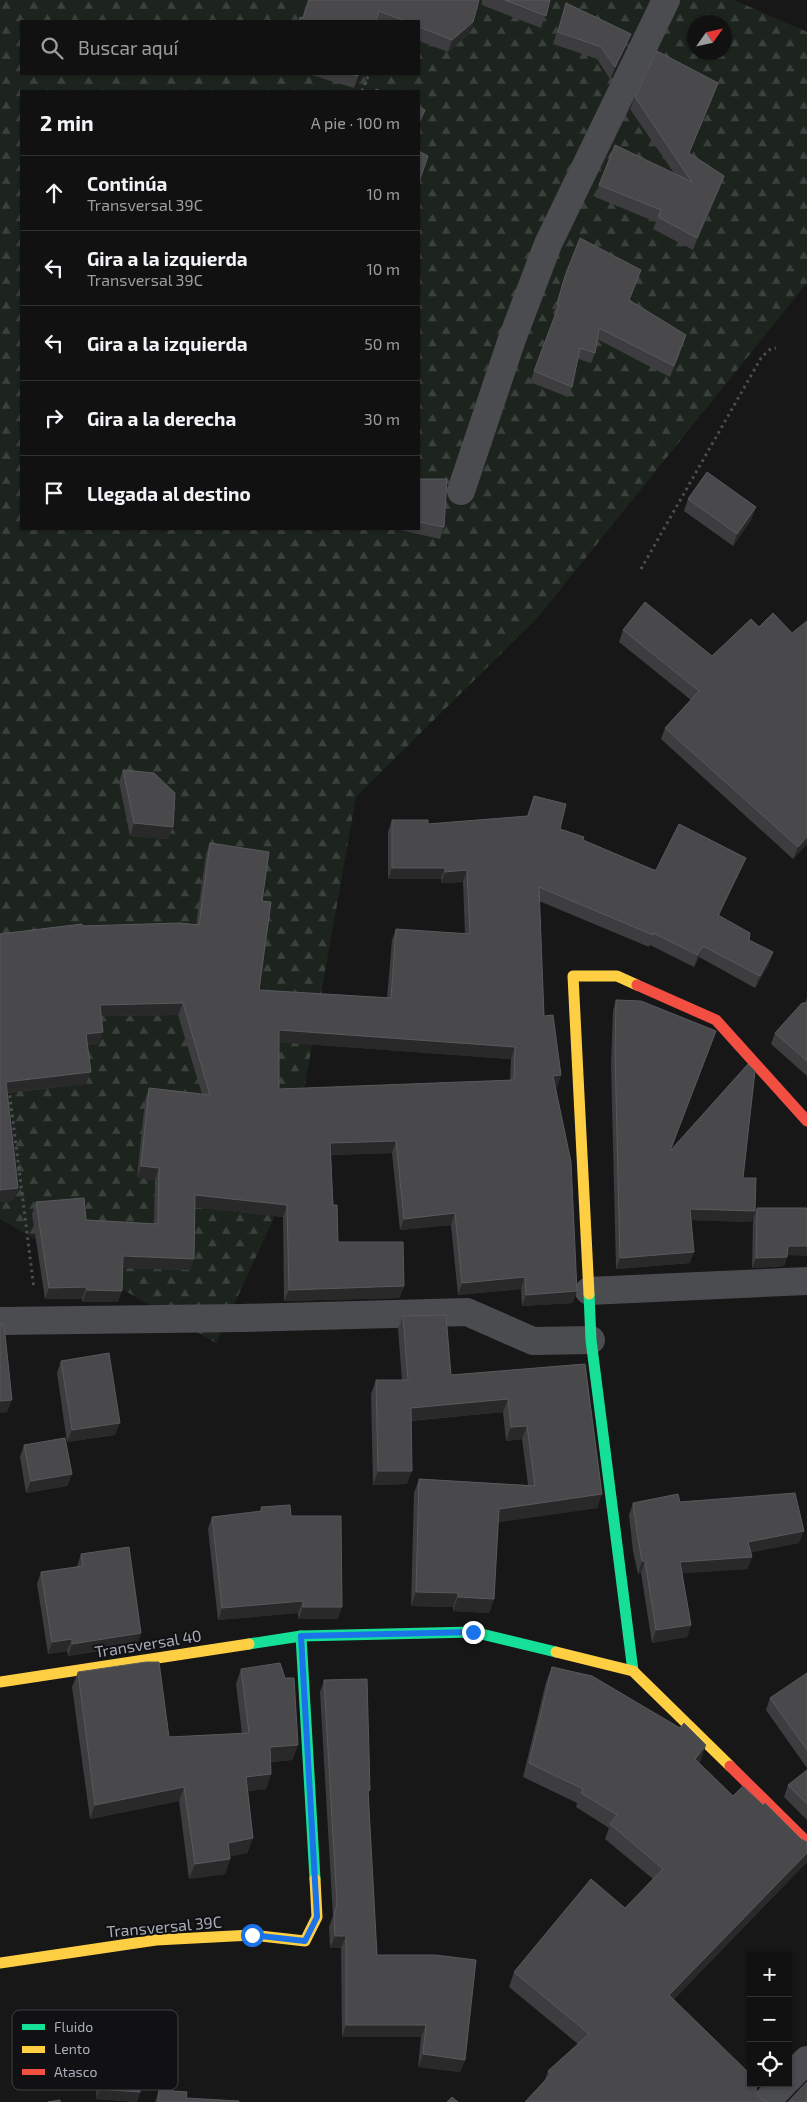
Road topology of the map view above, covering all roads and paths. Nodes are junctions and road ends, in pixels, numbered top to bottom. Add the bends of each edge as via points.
1 (666, 0) edge
2 (369, 75) edge
3 (362, 90) edge
4 (776, 348) dead end
5 (461, 491) dead end
6 (641, 569) dead end
7 (8, 1080) edge
8 (807, 1122) edge
9 (807, 1280) edge
10 (589, 1291) junction
11 (0, 1321) edge
12 (38, 1322) junction
13 (591, 1340) junction
14 (301, 1636) junction
15 (633, 1671) junction
16 (0, 1682) edge
17 (807, 1842) edge
18 (0, 1963) edge
19 (807, 2060) edge
20 (792, 2075) edge
21 (780, 2087) edge
22 (766, 2102) edge

1 - 5 street via 548,244
2 - 3 path
4 - 6 path via 761,358
7 - 12 path
8 - 10 street via 716,1020 617,976 573,976
9 - 10 street
10 - 13 street
11 - 12 street
12 - 13 street via 468,1312 533,1341
13 - 15 street
14 - 15 street, Transversal 40 via 473,1632
14 - 16 street, Transversal 40
14 - 18 street, Transversal 39C via 317,1917 305,1941 252,1935 156,1940
15 - 17 street
19 - 20 street
21 - 22 street

